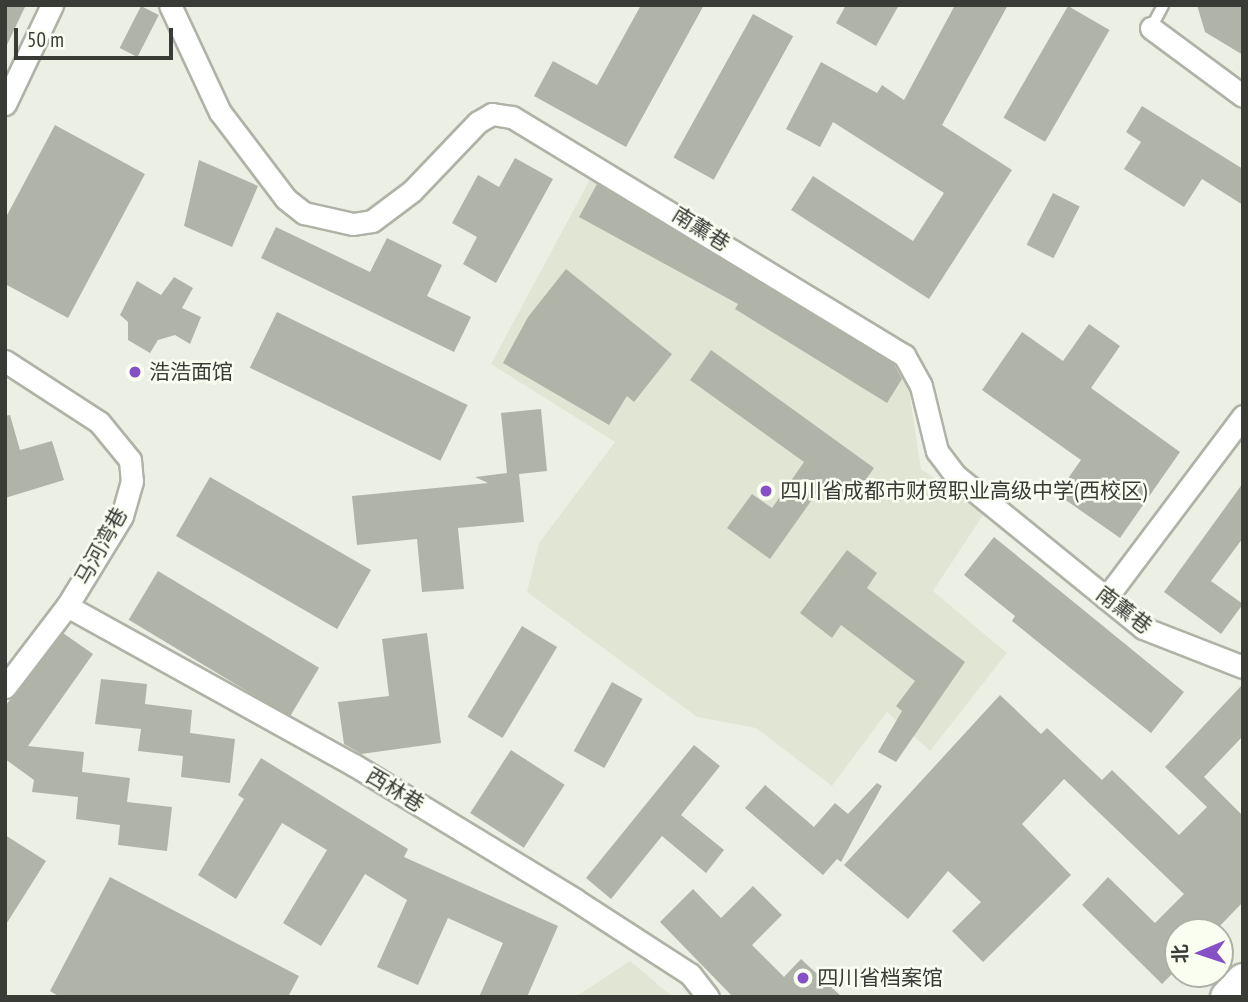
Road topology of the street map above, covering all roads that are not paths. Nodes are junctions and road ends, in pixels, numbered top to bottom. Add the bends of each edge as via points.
1 (52, 5) edge
2 (170, 5) edge
3 (1163, 5) edge
4 (1151, 28) joint
5 (1243, 96) edge
6 (5, 104) edge
7 (5, 361) edge
8 (1243, 416) edge
9 (1106, 598) junction
10 (67, 606) junction
11 (1243, 667) edge
12 (5, 687) edge
13 (1243, 980) edge
14 (708, 997) edge
15 (1227, 997) edge

1 - 6 street
2 - 9 street, 南薰巷 via 220,112 286,199 304,213 353,224 372,220 412,191 478,122 492,114 512,117 904,355 921,386 937,451 955,475
3 - 4 lane
4 - 5 street
7 - 10 street, 马河湾巷 via 99,422 130,460 132,481 122,516
8 - 9 street
9 - 11 street, 南薰巷 via 1150,632
10 - 12 street, 马河湾巷
10 - 14 street, 西林巷 via 354,765 574,899 690,974
13 - 15 main road

